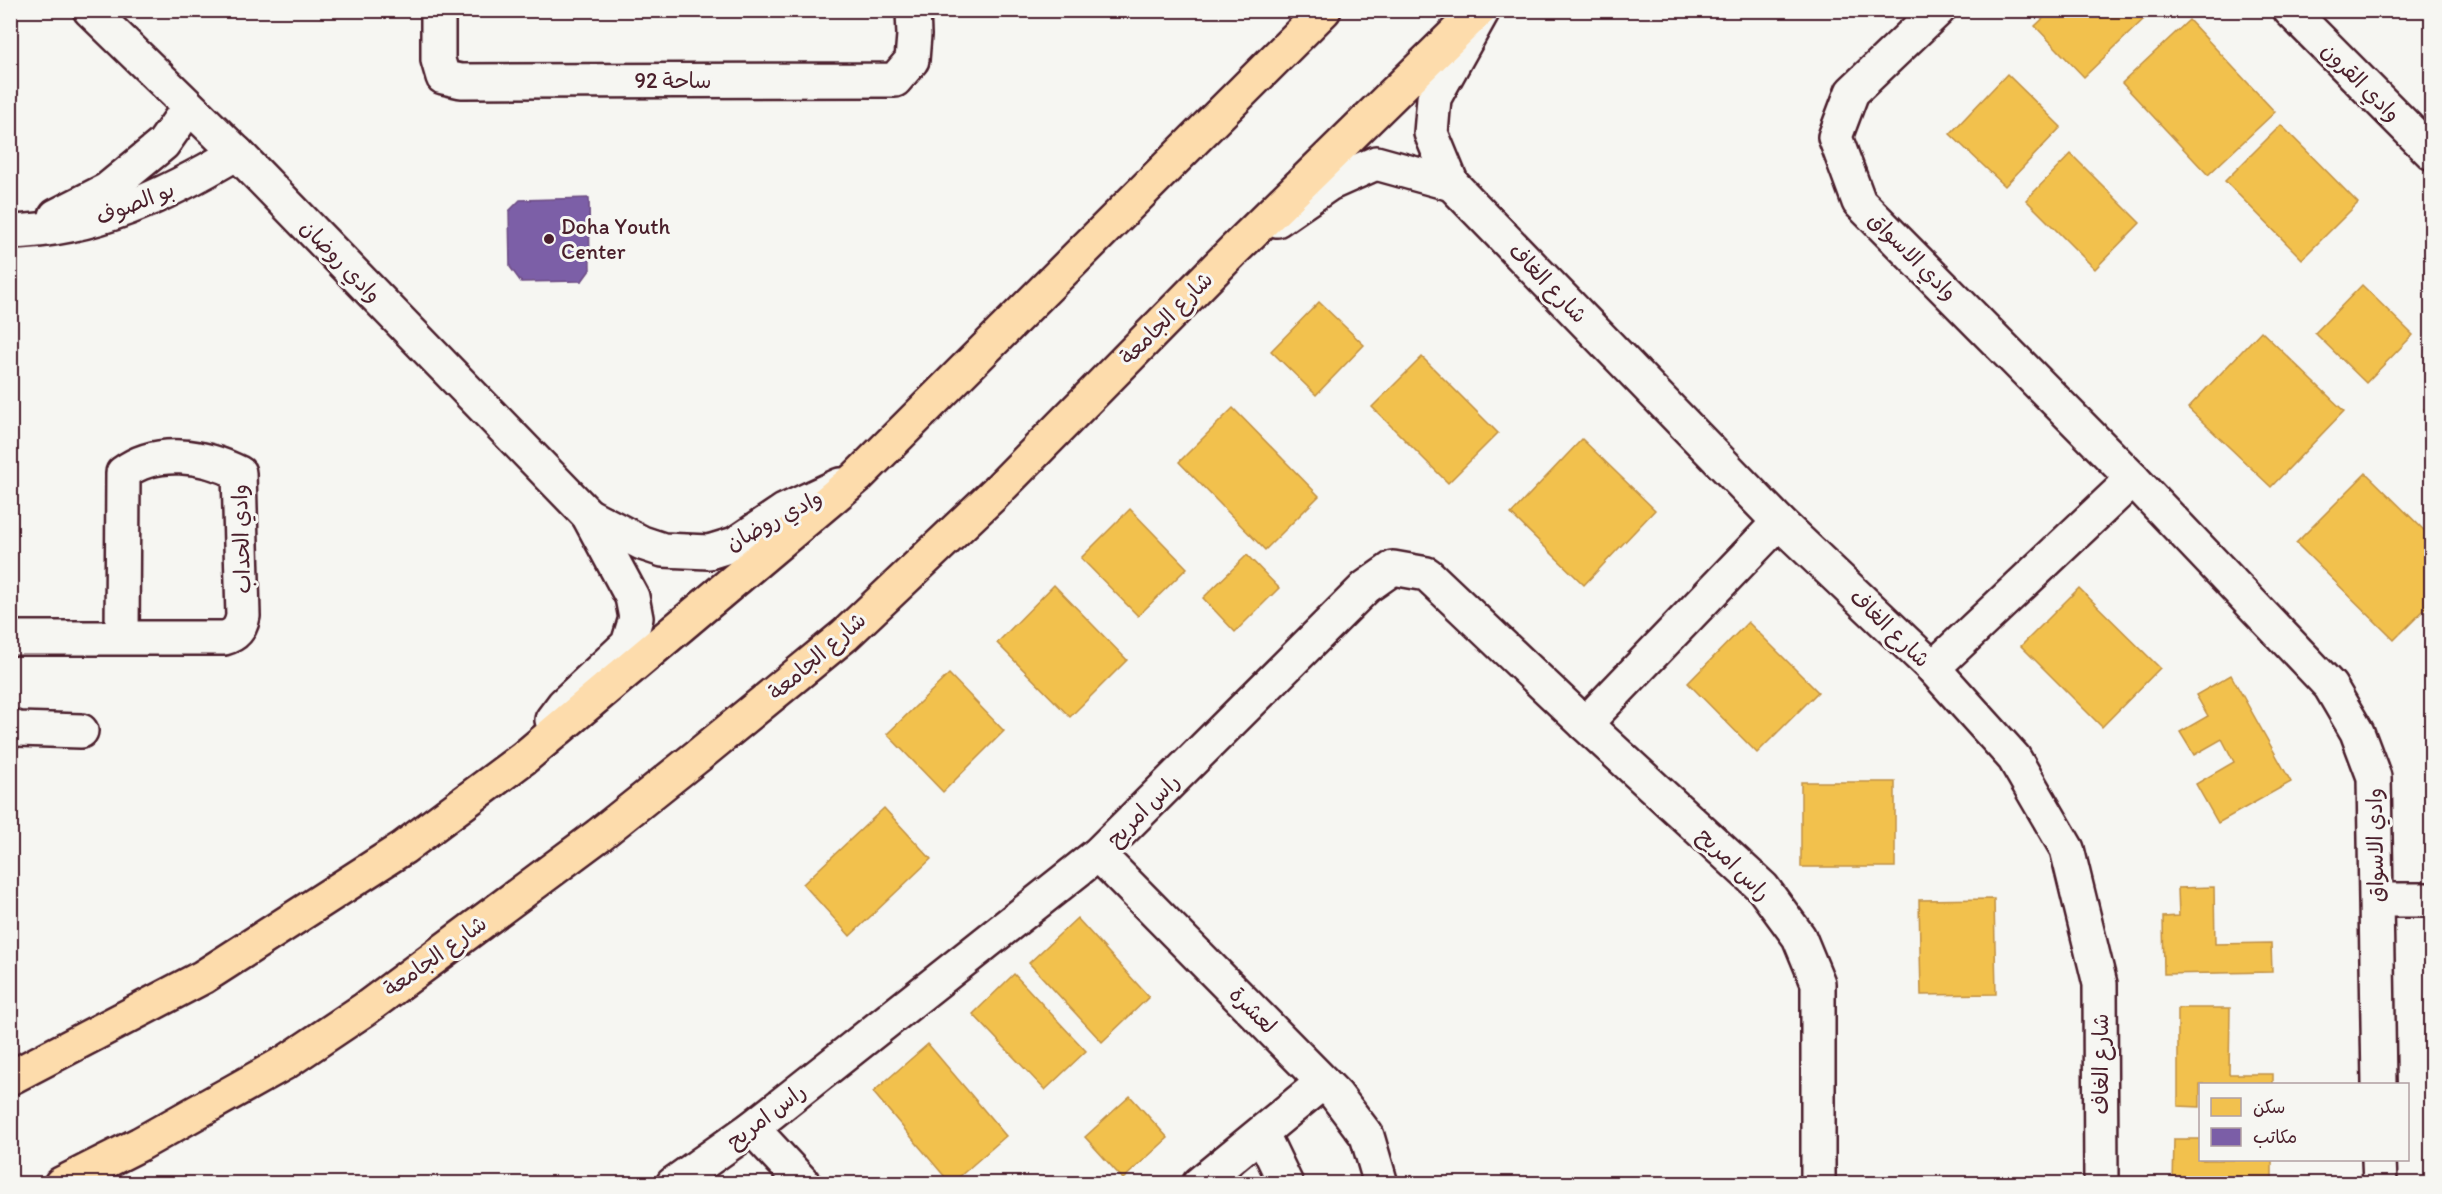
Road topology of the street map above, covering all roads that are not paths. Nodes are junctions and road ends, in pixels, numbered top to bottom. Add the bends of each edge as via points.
1 (90, 10) edge
2 (438, 10) edge
3 (913, 10) edge
4 (1324, 10) edge
5 (1481, 10) edge
6 (1938, 10) edge
7 (2290, 10) edge
8 (189, 107) junction
9 (237, 153) junction
10 (2432, 153) edge
11 (1452, 184) junction
12 (18, 232) edge
13 (1234, 250) junction
14 (857, 477) junction
15 (2133, 478) junction
16 (588, 515) junction
17 (1779, 522) junction
18 (10, 638) edge
19 (122, 638) junction
20 (1933, 668) junction
21 (1585, 724) junction
22 (10, 726) edge
23 (81, 731) dead end
24 (525, 757) junction
25 (1098, 854) junction
26 (2377, 900) junction
27 (2432, 900) edge
28 (10, 1078) edge
29 (1323, 1082) junction
30 (2379, 1083) edge
31 (752, 1128) junction
32 (1262, 1134) junction
33 (2379, 1161) edge
34 (92, 1174) edge
35 (61, 1184) edge
36 (673, 1184) edge
37 (804, 1184) edge
38 (1199, 1184) edge
39 (1286, 1184) edge
40 (1381, 1184) edge
41 (1818, 1184) edge
42 (2101, 1184) edge
43 (2379, 1184) edge

1 - 8 street, وادي روضان
2 - 3 street, ساحة 92 via 438,60 443,77 460,81 895,80 912,60
4 - 14 main road
5 - 11 street, شارع الغاف via 1434,98 1431,133
5 - 13 main road, شارع الجامعة
6 - 15 street, وادي الاسواق via 1852,92 1835,136 1859,202
7 - 10 street, وادي القرون
8 - 9 street, وادي روضان
8 - 12 street, بو الصوف via 164,144 107,190
9 - 12 street, بو الصوف via 149,201 103,218
9 - 16 street, وادي روضان
11 - 13 street via 1376,163 1329,184
11 - 17 street, شارع الغاف
13 - 34 main road, شارع الجامعة via 994,494 845,635 690,763 599,836 365,1009 286,1062
14 - 16 street, وادي روضان via 784,511 735,544 709,552 663,550
14 - 24 main road
15 - 20 street
15 - 26 street, وادي الاسواق via 2330,686 2357,732 2374,777
16 - 24 street, وادي روضان via 628,589 636,618 628,644 564,704
17 - 20 street, شارع الغاف
17 - 21 street
18 - 19 street, وادي الحداب
19 - 19 street, وادي الحداب via 224,638 238,631 243,616 239,472 201,458 180,456 141,462 123,472
20 - 42 street, شارع الغاف via 2014,758 2067,849 2100,984
21 - 25 street, راس امريح via 1427,573 1393,568 1366,587
21 - 41 street, راس امريح via 1763,888 1799,937 1818,983
22 - 23 street
24 - 28 main road via 403,848 203,977
25 - 29 street, لعشرة
25 - 31 street, راس امريح
26 - 27 street
26 - 30 street, وادي الاسواق
29 - 32 street
29 - 40 street, لعشرة via 1367,1136
31 - 36 street, راس امريح
31 - 37 street
32 - 38 street
32 - 39 street
33 - 43 street
34 - 35 main road, شارع الجامعة

